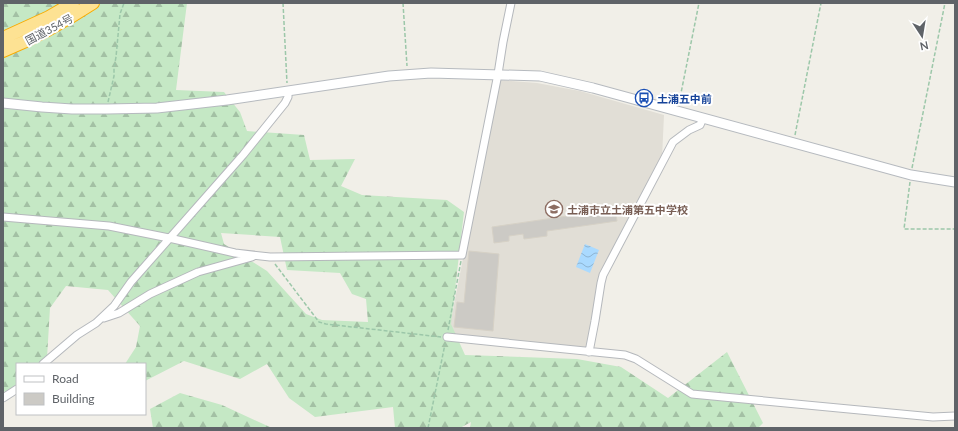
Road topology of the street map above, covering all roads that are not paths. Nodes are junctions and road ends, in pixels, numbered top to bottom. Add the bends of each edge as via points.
1 (73, 3) edge
2 (93, 3) edge
3 (511, 3) edge
4 (3, 38) edge
5 (3, 51) edge
6 (498, 74) junction
7 (288, 91) junction
8 (3, 103) edge
9 (703, 118) junction
10 (955, 182) edge
11 (3, 217) edge
12 (169, 238) junction
13 (256, 256) junction
14 (100, 320) junction
15 (447, 337) road end
16 (589, 352) junction
17 (44, 363) edge
18 (16, 390) edge
19 (3, 398) edge
20 (955, 416) edge

1 - 4 highway, 国道354号
2 - 5 highway, 国道354号 via 52,28
3 - 6 street
6 - 7 street via 431,72
6 - 9 street via 540,76
6 - 13 street via 462,255 270,258
7 - 8 street via 178,106 106,109
7 - 12 street via 285,103 243,155
9 - 10 street via 911,174
9 - 16 street via 700,125 673,142 603,275
11 - 12 street via 109,226
12 - 13 street
12 - 14 street
13 - 14 street via 198,272 150,294 119,313
14 - 17 street via 76,335
15 - 16 street
16 - 20 street via 625,355 636,359 692,394 933,417
18 - 19 street

